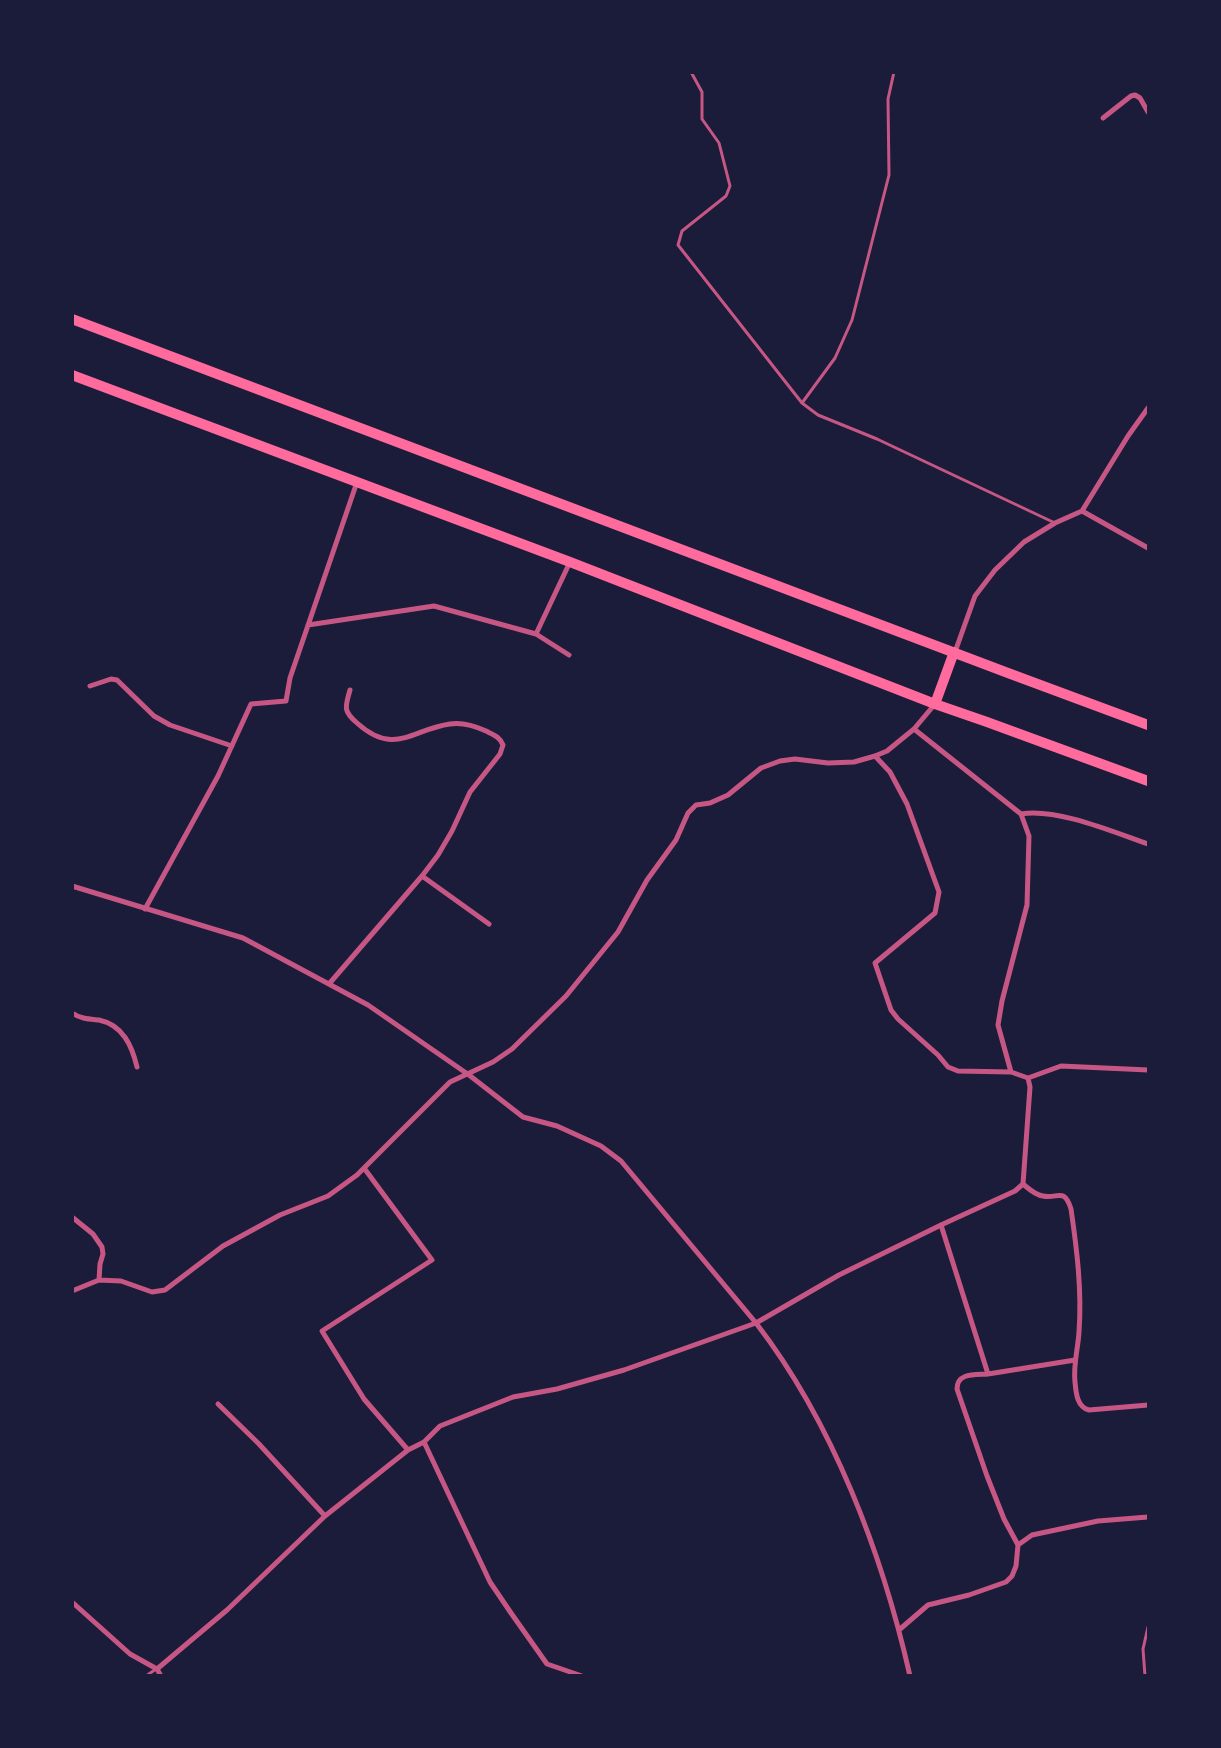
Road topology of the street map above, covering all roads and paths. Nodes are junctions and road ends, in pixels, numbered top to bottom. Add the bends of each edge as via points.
1 (691, 72) edge
2 (894, 72) edge
3 (1148, 112) edge
4 (1103, 118) dead end
5 (72, 319) edge
6 (72, 375) edge
7 (802, 403) junction
8 (1148, 408) edge
9 (358, 482) junction
10 (1082, 512) junction
11 (1055, 524) junction
12 (1148, 548) edge
13 (570, 562) junction
14 (308, 625) junction
15 (536, 634) junction
16 (954, 652) junction
17 (569, 655) dead end
18 (90, 686) dead end
19 (350, 690) dead end
20 (935, 704) junction
21 (1148, 725) edge
22 (914, 729) junction
23 (232, 746) junction
24 (875, 756) junction
25 (1148, 780) edge
26 (1021, 814) junction
27 (1148, 844) edge
28 (422, 876) junction
29 (72, 886) edge
30 (145, 909) junction
31 (489, 924) dead end
32 (328, 984) junction
33 (72, 1012) edge
34 (136, 1067) dead end
35 (1148, 1070) edge
36 (1011, 1072) junction
37 (469, 1075) junction
38 (1028, 1078) junction
39 (364, 1168) junction
40 (1022, 1184) junction
41 (72, 1217) edge
42 (941, 1224) junction
43 (99, 1280) junction
44 (72, 1291) edge
45 (756, 1323) junction
46 (1075, 1360) junction
47 (988, 1374) junction
48 (218, 1404) dead end
49 (1148, 1405) edge
50 (424, 1442) junction
51 (408, 1450) junction
52 (325, 1516) junction
53 (1148, 1517) edge
54 (1018, 1545) junction
55 (72, 1602) edge
56 (1148, 1627) edge
57 (900, 1630) junction
58 (157, 1669) junction
59 (146, 1676) edge
60 (162, 1676) edge
61 (582, 1676) edge
62 (910, 1676) edge
63 (1145, 1676) edge

1 - 7 lane via 702,92 702,119 719,143 730,186 726,196 682,231 678,245
2 - 7 lane via 888,99 888,183 852,320 835,358
3 - 4 street via 1140,98 1134,95
5 - 16 main road
6 - 9 main road
7 - 11 lane via 818,415 877,439
8 - 10 street
9 - 13 main road
9 - 14 street
10 - 11 street
10 - 12 street
11 - 16 street via 1024,542 985,583 975,596
13 - 15 street
13 - 20 main road
14 - 15 street via 434,606
14 - 23 street via 290,678 286,701 251,704
15 - 17 street
16 - 20 main road
16 - 21 main road
18 - 23 street via 116,680 154,716
19 - 28 street via 345,707 349,716 374,735 394,740 451,723 475,726 502,740 500,754 470,792 438,855
20 - 22 street
20 - 25 main road
22 - 24 street
22 - 26 street
23 - 30 street
24 - 36 street via 890,772 907,804 939,892 935,913 875,963 891,1010 948,1068
24 - 37 street via 854,762 780,761 762,768 728,795 696,805 688,813 676,840 647,880 618,932 566,996 512,1048
26 - 27 street via 1034,812 1069,819
26 - 36 street via 1028,836 1027,905 998,1025
28 - 31 street
28 - 32 street
29 - 30 street
30 - 32 street via 243,938
32 - 37 street via 368,1005
33 - 34 street via 113,1025 133,1049
35 - 38 street via 1062,1066
36 - 38 street
37 - 39 street via 450,1082
37 - 45 street via 523,1117 557,1126 601,1146 621,1161
38 - 40 street via 1030,1087
39 - 43 street via 328,1196 280,1215 223,1246 165,1290 152,1292 121,1282
39 - 51 street via 432,1260 322,1331 364,1399
40 - 42 street via 1003,1197
40 - 46 street via 1045,1197 1064,1196 1072,1209 1079,1262 1079,1333
41 - 43 street via 93,1234 102,1247
42 - 45 street via 839,1275
42 - 47 street
43 - 44 street
45 - 50 street via 624,1370 557,1389 513,1397 440,1426
45 - 57 street via 799,1386 857,1502
46 - 47 street
46 - 49 street via 1078,1402 1085,1409
47 - 54 street via 965,1376 957,1384 957,1389 987,1476
48 - 52 street
50 - 51 street
50 - 61 street via 490,1582 547,1664
51 - 52 street
52 - 58 street via 227,1610
53 - 54 street via 1098,1521 1032,1535
54 - 57 street via 1016,1566 1006,1582 928,1605
55 - 58 street via 130,1654
56 - 63 lane via 1143,1649
57 - 62 street
58 - 59 lane
58 - 60 street

